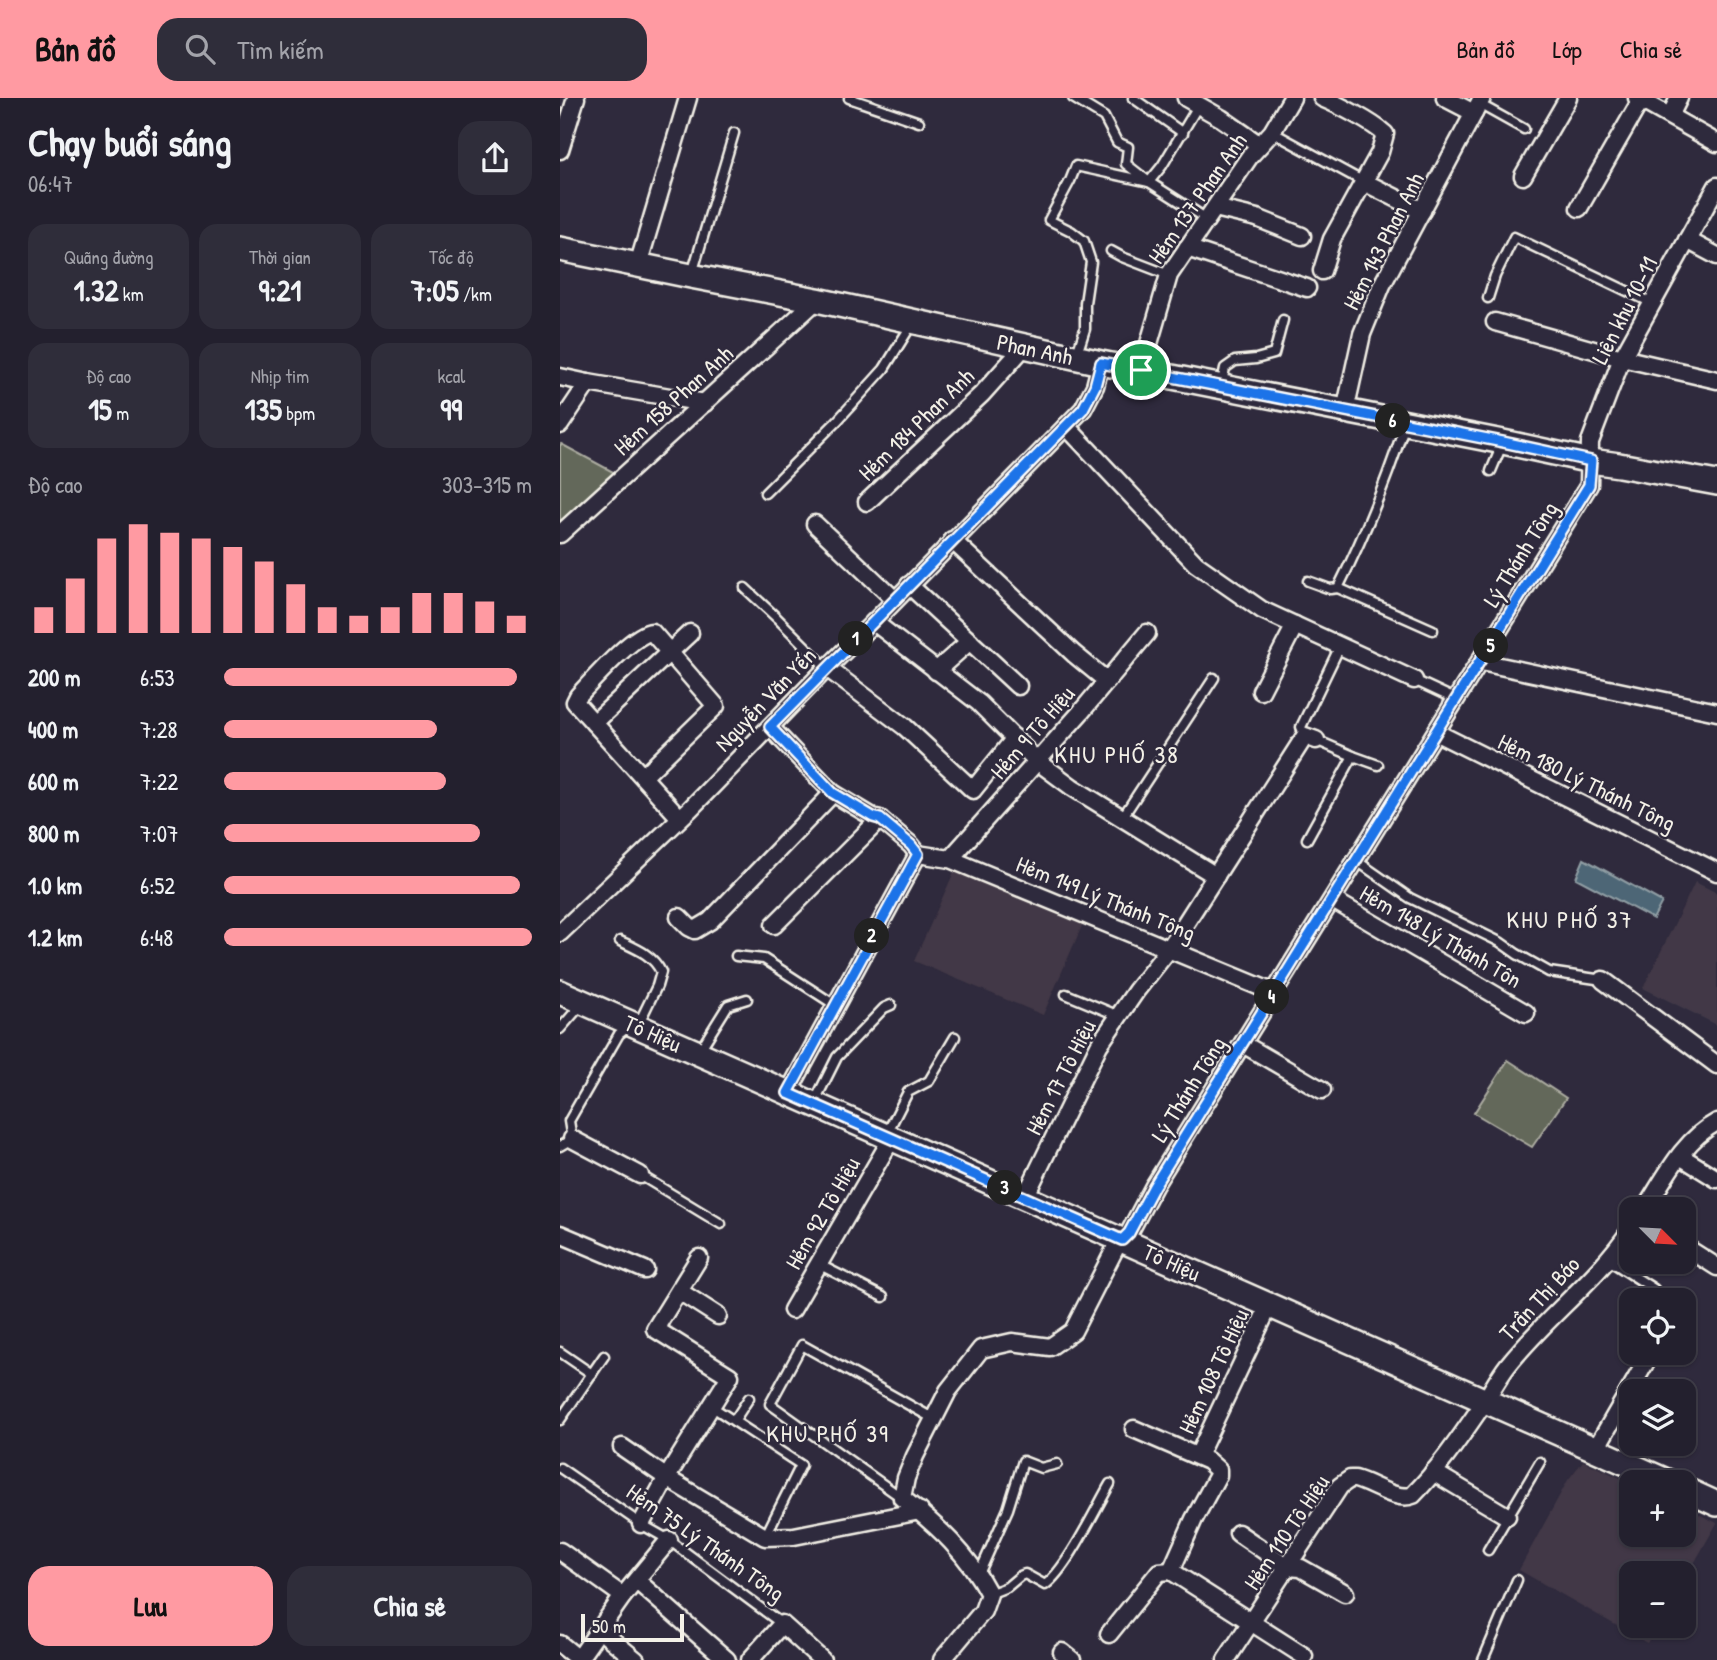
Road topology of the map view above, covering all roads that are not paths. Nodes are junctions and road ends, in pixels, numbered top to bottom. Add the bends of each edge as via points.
1 (576, 98) edge
2 (688, 98) edge
3 (849, 98) edge
4 (1073, 98) edge
5 (1133, 98) edge
6 (1292, 98) edge
7 (1322, 98) edge
8 (1445, 98) edge
9 (1568, 98) edge
10 (1679, 98) edge
11 (1639, 99) edge
12 (1192, 102) edge
13 (1479, 105) edge
14 (1670, 116) junction
15 (919, 122) dead end
16 (1524, 129) dead end
17 (1183, 132) junction
18 (1272, 132) junction
19 (734, 133) dead end
20 (1717, 144) edge
21 (1260, 145) junction
22 (560, 150) edge
23 (1523, 176) dead end
24 (1149, 182) junction
25 (1364, 182) junction
26 (1717, 186) edge
27 (1579, 208) dead end
28 (1422, 211) junction
29 (1211, 213) junction
30 (1302, 236) dead end
31 (1687, 240) junction
32 (1187, 248) junction
33 (560, 249) edge
34 (1111, 251) dead end
35 (1717, 256) edge
36 (638, 265) junction
37 (1322, 271) dead end
38 (1169, 275) junction
39 (691, 276) junction
40 (1307, 288) dead end
41 (1488, 298) dead end
42 (817, 300) junction
43 (1652, 303) junction
44 (1283, 320) dead end
45 (913, 322) junction
46 (1494, 322) dead end
47 (1024, 346) junction
48 (1076, 357) junction
49 (1622, 358) junction
50 (1101, 363) junction
51 (1141, 370) junction
52 (560, 377) edge
53 (1717, 380) edge
54 (588, 383) junction
55 (1222, 386) junction
56 (705, 402) junction
57 (1345, 411) junction
58 (1405, 424) junction
59 (560, 425) edge
60 (1066, 426) junction
61 (1503, 442) junction
62 (1591, 461) junction
63 (1491, 471) dead end
64 (1717, 483) edge
65 (765, 493) dead end
66 (867, 502) dead end
67 (814, 524) dead end
68 (560, 534) edge
69 (953, 540) junction
70 (1308, 581) dead end
71 (909, 585) junction
72 (745, 588) dead end
73 (1338, 588) junction
74 (895, 600) junction
75 (874, 622) junction
76 (1295, 625) junction
77 (1433, 630) dead end
78 (690, 633) dead end
79 (1147, 633) dead end
80 (970, 641) junction
81 (1340, 646) junction
82 (669, 652) junction
83 (1481, 662) junction
84 (827, 668) junction
85 (936, 671) junction
86 (1214, 678) dead end
87 (1414, 680) joint
88 (1107, 681) junction
89 (1018, 686) dead end
90 (1261, 691) dead end
91 (1457, 700) junction
92 (1717, 712) edge
93 (594, 723) junction
94 (770, 727) junction
95 (1437, 733) junction
96 (1314, 737) junction
97 (1015, 738) junction
98 (1353, 755) junction
99 (1037, 761) junction
100 (1378, 765) dead end
101 (643, 777) junction
102 (833, 793) junction
103 (680, 818) junction
104 (1122, 818) junction
105 (880, 819) junction
106 (1307, 839) dead end
107 (918, 854) junction
108 (950, 859) junction
109 (1357, 861) junction
110 (1717, 872) edge
111 (1216, 876) junction
112 (1333, 900) junction
113 (679, 917) dead end
114 (774, 925) dead end
115 (560, 933) edge
116 (620, 942) dead end
117 (1169, 949) junction
118 (736, 956) dead end
119 (1604, 980) joint
120 (560, 992) edge
121 (1066, 993) dead end
122 (1275, 993) junction
123 (747, 999) dead end
124 (584, 1003) junction
125 (835, 1005) junction
126 (891, 1005) dead end
127 (1526, 1013) dead end
128 (1119, 1016) junction
129 (635, 1025) junction
130 (560, 1029) edge
131 (955, 1037) dead end
132 (1243, 1044) junction
133 (698, 1053) junction
134 (1717, 1065) edge
135 (1322, 1090) dead end
136 (788, 1093) junction
137 (814, 1104) junction
138 (1717, 1122) edge
139 (889, 1137) junction
140 (566, 1143) edge
141 (1681, 1156) junction
142 (640, 1175) joint
143 (1717, 1179) edge
144 (1025, 1197) junction
145 (1652, 1197) edge
146 (721, 1224) dead end
147 (560, 1234) edge
148 (1122, 1240) junction
149 (1619, 1244) edge
150 (1696, 1253) edge
151 (699, 1258) dead end
152 (1607, 1259) junction
153 (818, 1264) junction
154 (1717, 1267) edge
155 (645, 1270) dead end
156 (1652, 1288) edge
157 (679, 1290) junction
158 (883, 1297) dead end
159 (1269, 1306) junction
160 (792, 1310) dead end
161 (718, 1316) dead end
162 (560, 1352) edge
163 (604, 1356) dead end
164 (1644, 1365) edge
165 (592, 1374) junction
166 (749, 1398) dead end
167 (1485, 1401) junction
168 (711, 1406) junction
169 (933, 1419) junction
170 (560, 1420) edge
171 (734, 1421) junction
172 (1134, 1429) dead end
173 (622, 1447) dead end
174 (1595, 1450) junction
175 (1198, 1456) junction
176 (1539, 1462) dead end
177 (1057, 1464) dead end
178 (560, 1468) edge
179 (1641, 1470) edge
180 (1433, 1472) junction
181 (667, 1477) junction
182 (1110, 1484) dead end
183 (1696, 1494) edge
184 (902, 1498) junction
185 (1717, 1504) edge
186 (920, 1511) junction
187 (1507, 1516) junction
188 (641, 1524) junction
189 (1238, 1533) dead end
190 (765, 1537) junction
191 (669, 1539) junction
192 (1488, 1550) dead end
193 (560, 1551) edge
194 (1288, 1567) junction
195 (1171, 1571) junction
196 (979, 1574) junction
197 (1517, 1580) dead end
198 (637, 1581) junction
199 (1345, 1592) dead end
200 (989, 1594) junction
201 (623, 1596) junction
202 (1251, 1623) junction
203 (782, 1624) junction
204 (1109, 1634) dead end
205 (607, 1636) dead end
206 (560, 1644) edge
207 (1304, 1656) dead end
208 (636, 1660) edge
209 (727, 1660) edge
210 (750, 1660) edge
211 (822, 1660) edge
212 (942, 1660) edge
213 (1226, 1660) edge
214 (1483, 1660) edge

1 - 22 street
2 - 36 street
3 - 15 lane
4 - 24 lane via 1104,117 1117,142 1128,147 1126,164
5 - 17 lane
6 - 18 street, Hẻm 137 Phan Anh
7 - 25 street via 1385,134
8 - 13 street
9 - 23 street
10 - 14 street
11 - 14 street
11 - 27 street
12 - 17 lane
12 - 21 street
13 - 16 lane
13 - 28 street, Hẻm 143 Phan Anh
14 - 20 street
17 - 24 lane
18 - 21 street, Hẻm 137 Phan Anh
18 - 25 lane
19 - 39 lane
21 - 29 street, Hẻm 137 Phan Anh
24 - 29 lane
24 - 48 lane via 1076,166 1049,220 1084,241 1091,262 1086,329
25 - 28 street
25 - 37 street via 1332,239
26 - 31 street, Liên khu 10-11
28 - 57 street, Hẻm 143 Phan Anh via 1382,285 1362,334
29 - 30 street via 1256,218
29 - 32 street, Hẻm 137 Phan Anh
31 - 35 street
31 - 43 street, Liên khu 10-11
32 - 38 street, Hẻm 137 Phan Anh
32 - 40 street
33 - 36 street, Phan Anh
34 - 38 lane
36 - 39 street, Phan Anh
38 - 51 street, Hẻm 137 Phan Anh
39 - 42 street, Phan Anh
41 - 43 lane via 1514,237
42 - 45 street, Phan Anh
42 - 56 street, Hẻm 158 Phan Anh
43 - 49 street, Liên khu 10-11
44 - 55 lane via 1274,354 1235,361 1225,368
45 - 47 street, Phan Anh
45 - 65 lane via 884,369
46 - 49 street
47 - 48 street, Phan Anh
47 - 66 street, Hẻm 184 Phan Anh via 982,394
48 - 50 street, Phan Anh
49 - 53 street
49 - 62 street, Liên khu 10-11 via 1590,442
50 - 51 street, Phan Anh
50 - 60 street, Nguyễn Văn Yến via 1083,409
51 - 55 street, Phan Anh
52 - 54 street
54 - 56 street
54 - 59 street
55 - 57 street, Phan Anh
56 - 68 street, Hẻm 158 Phan Anh
57 - 58 street, Phan Anh
58 - 61 street, Phan Anh
58 - 73 lane
60 - 69 street, Nguyễn Văn Yến
60 - 76 street via 1196,564 1262,610
61 - 62 street, Phan Anh
61 - 63 lane
62 - 64 street, Phan Anh
62 - 83 street, Lý Thánh Tông via 1589,485
67 - 74 street
69 - 71 street, Nguyễn Văn Yến
69 - 88 street
70 - 73 lane
71 - 74 street, Nguyễn Văn Yến
71 - 80 street
72 - 84 lane
73 - 77 lane
74 - 75 street, Nguyễn Văn Yến
75 - 84 street, Nguyễn Văn Yến
75 - 85 street
76 - 81 street
76 - 90 street
78 - 82 street
79 - 88 street, Hẻm 9 Tô Hiệu
80 - 85 street
80 - 89 street
81 - 87 street
81 - 96 lane via 1301,727
82 - 93 street
82 - 93 street via 647,632 612,661 575,702
82 - 101 street via 716,706
83 - 91 street, Lý Thánh Tông
83 - 92 street
84 - 94 street, Nguyễn Văn Yến
84 - 97 street via 905,727 974,790
85 - 97 street
86 - 104 lane
87 - 91 lane
88 - 99 street, Hẻm 9 Tô Hiệu
91 - 95 street, Lý Thánh Tông
93 - 101 street
94 - 102 street
94 - 103 street, Nguyễn Văn Yến
95 - 109 street, Lý Thánh Tông
95 - 110 street, Hẻm 180 Lý Thánh Tông
96 - 98 lane
96 - 111 street, Hẻm 17 Tô Hiệu
97 - 99 street
98 - 100 lane
98 - 106 lane
99 - 104 street
99 - 108 street, Hẻm 9 Tô Hiệu
101 - 103 street
102 - 105 street
102 - 113 street via 710,921 695,930
103 - 115 street, Nguyễn Văn Yến
104 - 111 street
105 - 107 street
105 - 114 street
107 - 108 street, Hẻm 149 Lý Thánh Tông
107 - 125 street
108 - 117 street, Hẻm 149 Lý Thánh Tông
109 - 112 street, Lý Thánh Tông
109 - 119 lane via 1410,898 1549,972
111 - 117 street, Hẻm 17 Tô Hiệu
112 - 122 street, Lý Thánh Tông
112 - 127 street, Hẻm 148 Lý Thánh Tôn
116 - 129 lane via 655,961 661,972
117 - 122 street, Hẻm 149 Lý Thánh Tông
117 - 128 street, Hẻm 17 Tô Hiệu
118 - 125 lane via 764,959
119 - 134 street
120 - 124 street, Tô Hiệu
121 - 128 lane
122 - 132 street, Lý Thánh Tông
123 - 133 lane via 728,1005
124 - 129 street, Tô Hiệu
124 - 130 lane
125 - 136 street
126 - 137 lane via 837,1057
128 - 144 street, Hẻm 17 Tô Hiệu via 1099,1045
129 - 133 street, Tô Hiệu
129 - 140 lane via 619,1034 569,1121
131 - 139 lane via 929,1081 908,1092
132 - 135 street
132 - 148 street, Lý Thánh Tông
133 - 136 street, Tô Hiệu
136 - 137 street, Tô Hiệu
137 - 139 street, Tô Hiệu
138 - 141 street via 1697,1135
139 - 144 street, Tô Hiệu
139 - 153 street, Hẻm 92 Tô Hiệu
140 - 142 street
141 - 143 street
141 - 145 street
142 - 146 lane
144 - 148 street, Tô Hiệu
147 - 155 street
148 - 159 street, Tô Hiệu
148 - 169 street, Lý Thánh Tông via 1073,1331 1050,1347 1012,1342 981,1349
149 - 152 street, Trần Thị Báo
150 - 154 street
151 - 157 street
152 - 156 lane
152 - 167 street, Trần Thị Báo via 1522,1349
153 - 158 lane
153 - 160 street, Hẻm 92 Tô Hiệu
157 - 161 street
157 - 168 street via 655,1329 730,1376
159 - 167 street, Tô Hiệu
159 - 175 street, Hẻm 108 Tô Hiệu
162 - 165 lane
163 - 165 lane
164 - 174 street
165 - 170 lane
166 - 171 lane
167 - 174 street, Tô Hiệu
167 - 180 street, Hẻm 110 Tô Hiệu
168 - 171 lane
168 - 181 street
169 - 184 street, Lý Thánh Tông via 906,1478
169 - 184 lane via 802,1345 770,1404
171 - 190 lane via 801,1465
172 - 175 street
173 - 181 street
174 - 179 street, Tô Hiệu
175 - 195 street via 1218,1470 1217,1475
176 - 187 lane
177 - 196 lane via 1041,1468 1023,1461
178 - 188 lane, Hẻm 75 Lý Thánh Tông
180 - 187 street
180 - 194 street, Hẻm 110 Tô Hiệu via 1405,1498 1361,1480 1345,1482
181 - 188 street
181 - 190 street
182 - 200 lane via 1050,1582 1045,1586 1025,1574
183 - 185 street
184 - 186 street
186 - 190 street via 794,1536
186 - 196 street
187 - 192 lane
188 - 191 lane, Hẻm 75 Lý Thánh Tông
189 - 194 street
191 - 198 street
191 - 203 lane, Hẻm 75 Lý Thánh Tông
193 - 201 street
194 - 199 street via 1301,1568
194 - 202 street, Hẻm 110 Tô Hiệu
195 - 202 street
195 - 204 street via 1158,1572
196 - 200 street
197 - 214 lane
198 - 201 street
198 - 209 street
200 - 212 street via 983,1611
201 - 206 street via 580,1657
202 - 207 street
202 - 213 street, Hẻm 110 Tô Hiệu
203 - 210 street
203 - 211 street, Hẻm 75 Lý Thánh Tông
205 - 208 street

